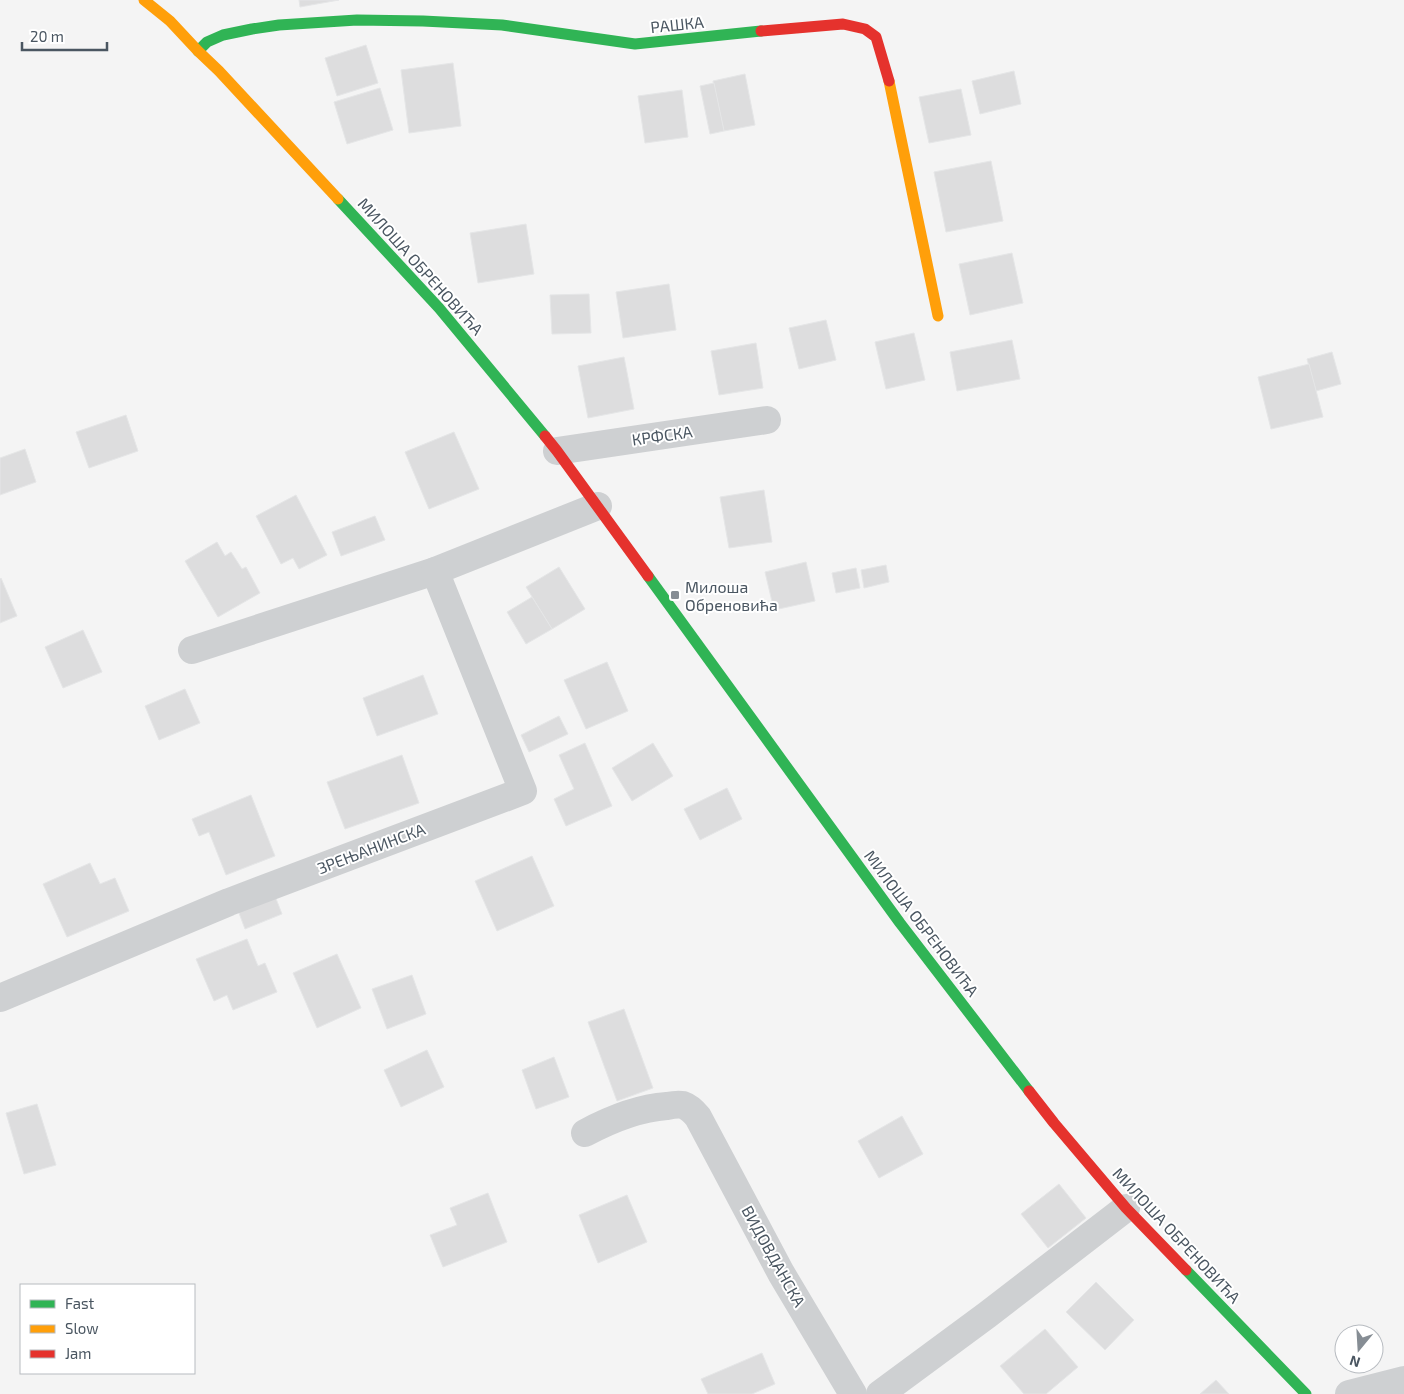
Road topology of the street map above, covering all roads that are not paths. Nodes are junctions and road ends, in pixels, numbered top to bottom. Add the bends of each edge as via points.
1 (144, 0) edge
2 (198, 51) junction
3 (938, 316) dead end
4 (767, 420) dead end
5 (557, 450) junction
6 (598, 506) junction
7 (435, 571) junction
8 (192, 650) dead end
9 (0, 998) edge
10 (585, 1133) dead end
11 (1126, 1208) junction
12 (1404, 1380) edge
13 (853, 1394) edge
14 (880, 1394) edge
15 (1306, 1394) edge
16 (1349, 1394) edge

1 - 2 street, МИЛОША ОБРЕНОВИЋА via 170,21
2 - 3 street, РАШКА via 207,42 223,35 252,29 357,20 502,25 636,44 810,26 843,24 865,29 876,37 887,73
2 - 5 street, МИЛОША ОБРЕНОВИЋА via 439,308
4 - 5 street, КРФСКА
5 - 6 street, МИЛОША ОБРЕНОВИЋА
6 - 7 street
6 - 11 street, МИЛОША ОБРЕНОВИЋА via 900,923 1054,1123
7 - 8 street
7 - 9 street, ЗРЕЊАНИНСКА via 523,791 229,902
10 - 13 street, ВИДОВДАНСКА via 608,1121 658,1106 679,1104 691,1110 698,1117 781,1273
11 - 14 street
11 - 15 street, МИЛОША ОБРЕНОВИЋА
12 - 16 street

